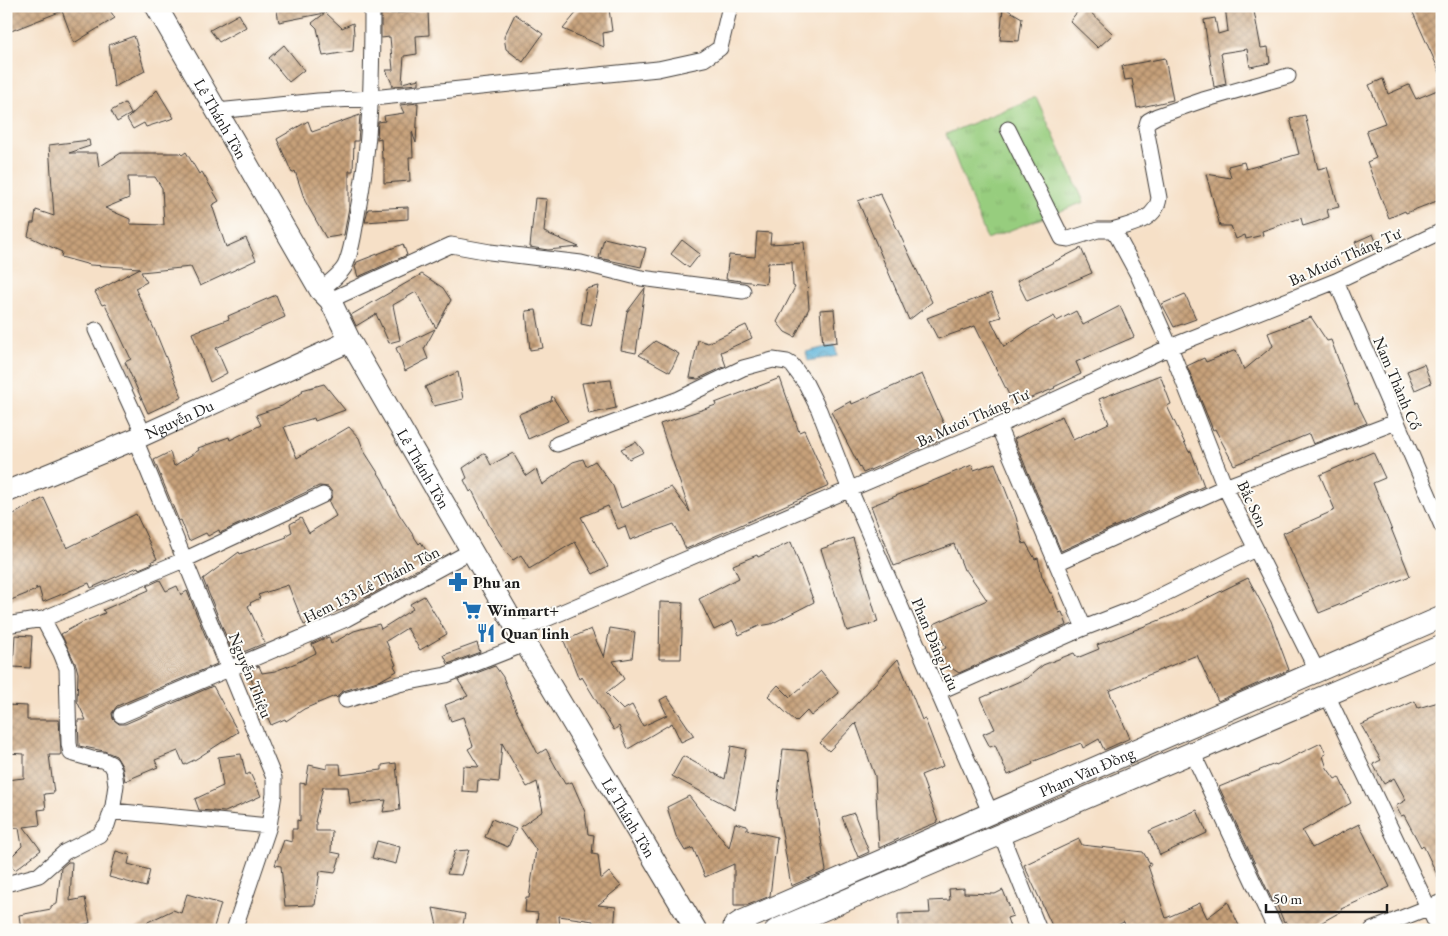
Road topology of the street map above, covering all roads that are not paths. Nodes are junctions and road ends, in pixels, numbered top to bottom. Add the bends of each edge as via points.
1 (156, 6) edge
2 (372, 6) edge
3 (730, 6) edge
4 (1288, 76) dead end
5 (372, 98) junction
6 (217, 111) junction
7 (1008, 129) dead end
8 (1112, 230) junction
9 (1442, 231) edge
10 (1336, 281) junction
11 (743, 291) dead end
12 (325, 295) junction
13 (96, 330) dead end
14 (350, 341) junction
15 (1170, 347) junction
16 (1396, 422) junction
17 (998, 426) junction
18 (140, 437) junction
19 (558, 444) dead end
20 (1225, 487) junction
21 (850, 490) junction
22 (6, 492) edge
23 (323, 495) dead end
24 (1442, 526) edge
25 (1255, 549) junction
26 (472, 551) junction
27 (186, 559) junction
28 (1056, 563) junction
29 (1442, 617) edge
30 (43, 618) junction
31 (6, 625) edge
32 (1084, 628) junction
33 (522, 638) junction
34 (1442, 646) edge
35 (229, 668) junction
36 (1317, 671) junction
37 (938, 692) junction
38 (1327, 695) junction
39 (346, 700) dead end
40 (121, 715) dead end
41 (1180, 730) junction
42 (1192, 752) junction
43 (112, 811) junction
44 (990, 812) junction
45 (269, 826) junction
46 (1001, 834) junction
47 (7, 879) edge
48 (1435, 905) edge
49 (234, 930) edge
50 (696, 930) edge
51 (734, 930) edge
52 (776, 930) edge
53 (1039, 930) edge
54 (1276, 930) edge
55 (1372, 930) edge
56 (1439, 930) edge

1 - 6 street, Lê Thánh Tôn
2 - 5 street
3 - 5 street via 720,48 704,59 658,69
4 - 8 street via 1203,100 1148,121 1146,128 1158,208 1149,217
5 - 6 street
5 - 12 street via 367,154 352,243 344,268
6 - 12 street, Lê Thánh Tôn
7 - 8 street via 1062,238
8 - 15 street, Bắc Sơn via 1138,275
9 - 10 street, Ba Mươi Tháng Tư
10 - 15 street, Ba Mươi Tháng Tư
10 - 16 street, Nam Thành Cổ
11 - 12 street via 640,278 581,263 452,245
12 - 14 street, Lê Thánh Tôn
13 - 18 street, Nguyễn Thiệu
14 - 18 street, Nguyễn Du
14 - 26 street, Lê Thánh Tôn
15 - 17 street, Ba Mươi Tháng Tư
15 - 20 street, Bắc Sơn
16 - 20 street
16 - 24 street, Nam Thành Cổ
17 - 21 street, Ba Mươi Tháng Tư
17 - 28 street
18 - 22 street, Nguyễn Du
18 - 27 street, Nguyễn Thiệu
19 - 21 street, Phan Đăng Lưu via 679,399 744,368 780,360 797,370 806,384
20 - 25 street, Bắc Sơn
20 - 28 street
21 - 33 street, Ba Mươi Tháng Tư
21 - 37 street, Phan Đăng Lưu
23 - 27 street
25 - 32 street via 1138,607
25 - 36 street, Bắc Sơn
26 - 33 street, Lê Thánh Tôn
26 - 35 street, Hem 133 Lê Thánh Tôn via 346,619
27 - 30 street
27 - 35 street, Nguyễn Thiệu
28 - 32 street
29 - 36 street, Phạm Văn Đồng
30 - 31 street
30 - 43 street via 67,668 71,753 111,764 116,784
32 - 37 street
33 - 39 street, Ba Mươi Tháng Tư via 446,675 399,684
33 - 50 street, Lê Thánh Tôn
34 - 38 street, Phạm Văn Đồng
35 - 40 street, Hem 133 Lê Thánh Tôn
35 - 45 street, Nguyễn Thiệu via 274,778
36 - 38 street
36 - 41 street, Phạm Văn Đồng
37 - 44 street, Phan Đăng Lưu
38 - 42 street, Phạm Văn Đồng
38 - 48 street
41 - 42 street
41 - 44 street, Phạm Văn Đồng
42 - 46 street, Phạm Văn Đồng
42 - 54 street
43 - 45 street
43 - 47 street via 99,835 65,852 39,875
44 - 46 street
44 - 51 street, Phạm Văn Đồng via 740,922
45 - 49 street, Nguyễn Thiệu
46 - 52 street, Phạm Văn Đồng
46 - 53 street
48 - 55 street
48 - 56 street

